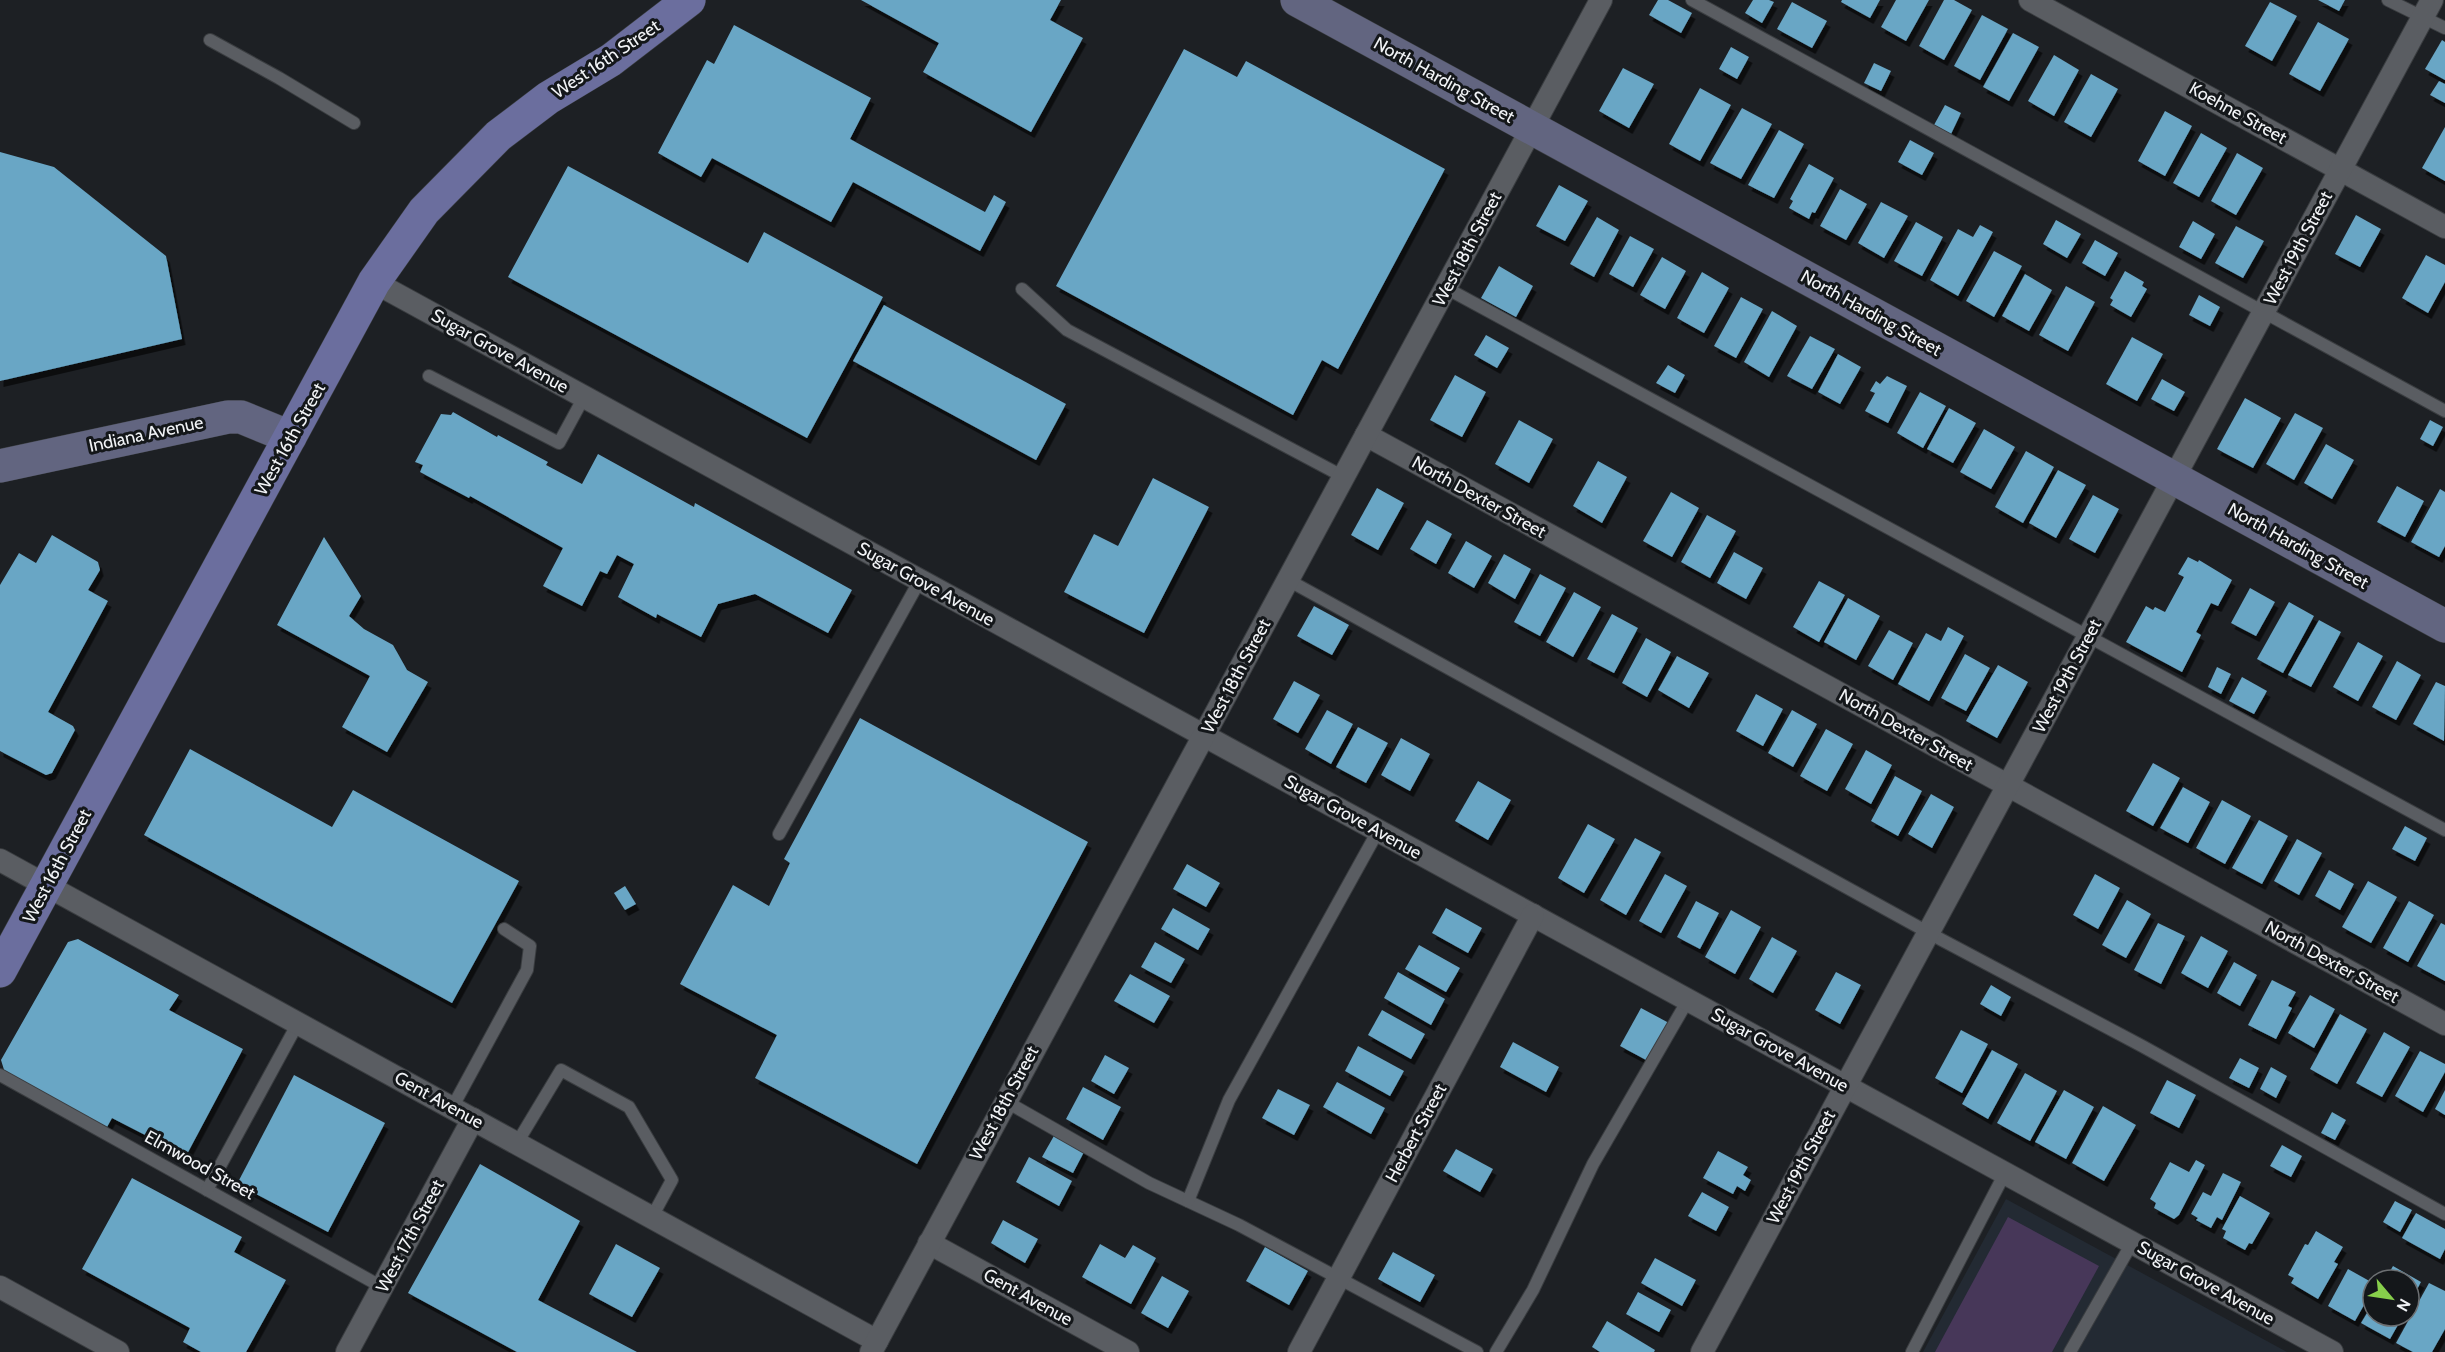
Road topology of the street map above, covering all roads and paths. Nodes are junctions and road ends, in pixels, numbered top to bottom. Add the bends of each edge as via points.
1 (689, 0) edge
2 (1297, 0) edge
3 (1601, 0) edge
4 (1692, 0) edge
5 (2030, 0) edge
6 (2388, 0) edge
7 (2428, 8) edge
8 (2445, 28) edge
9 (210, 40) dead end
10 (354, 123) dead end
11 (1533, 128) junction
12 (2341, 169) junction
13 (2445, 227) edge
14 (374, 282) junction
15 (1446, 288) junction
16 (1022, 289) dead end
17 (2264, 313) junction
18 (429, 376) dead end
19 (584, 397) junction
20 (2445, 411) edge
21 (1366, 435) junction
22 (290, 437) junction
23 (0, 466) edge
24 (1344, 477) junction
25 (2174, 478) junction
26 (920, 580) junction
27 (1288, 580) junction
28 (2445, 626) edge
29 (2088, 636) junction
30 (1204, 736) junction
31 (2008, 785) junction
32 (2445, 830) edge
33 (1378, 831) junction
34 (779, 834) dead end
35 (0, 860) edge
36 (47, 884) junction
37 (1533, 915) junction
38 (504, 929) dead end
39 (1928, 933) junction
40 (0, 972) edge
41 (1688, 1000) junction
42 (298, 1023) junction
43 (2445, 1024) edge
44 (0, 1075) edge
45 (1845, 1086) junction
46 (1005, 1101) junction
47 (452, 1107) junction
48 (473, 1119) junction
49 (517, 1143) junction
50 (2005, 1173) junction
51 (207, 1190) junction
52 (1188, 1201) junction
53 (2445, 1214) edge
54 (652, 1217) junction
55 (2132, 1242) junction
56 (929, 1243) junction
57 (1338, 1278) junction
58 (0, 1287) edge
59 (382, 1287) junction
60 (874, 1346) edge
61 (118, 1352) edge
62 (347, 1352) edge
63 (1128, 1352) edge
64 (1299, 1352) edge
65 (1478, 1352) edge
66 (1496, 1352) edge
67 (1701, 1352) edge
68 (1912, 1352) edge
69 (2070, 1352) edge
70 (2332, 1352) edge

1 - 14 main road, West 16th Street via 611,60 548,98 498,136 424,211
2 - 11 street, North Harding Street
3 - 11 street, West 18th Street
4 - 17 lane
5 - 12 street, Koehne Street
6 - 7 lane
7 - 8 lane
7 - 12 street, West 19th Street
9 - 10 lane
11 - 15 street, West 18th Street
11 - 25 street, North Harding Street
12 - 13 street, Koehne Street
12 - 17 street, West 19th Street
14 - 19 street, Sugar Grove Avenue
14 - 22 main road, West 16th Street
15 - 21 street, West 18th Street
15 - 29 lane
16 - 24 lane via 1067,330
17 - 20 lane
17 - 25 street, West 19th Street
18 - 19 lane via 559,443
19 - 26 street, Sugar Grove Avenue
21 - 24 street, West 18th Street
21 - 31 street, North Dexter Street
22 - 23 street, Indiana Avenue via 242,417 228,417
22 - 36 main road, West 16th Street
24 - 27 street, West 18th Street
25 - 28 street, North Harding Street
25 - 29 street, West 19th Street
26 - 30 street, Sugar Grove Avenue
26 - 34 lane
27 - 30 street, West 18th Street
27 - 39 lane
29 - 31 street, West 19th Street
29 - 32 lane
30 - 33 street, Sugar Grove Avenue
30 - 46 street, West 18th Street
31 - 39 street, West 19th Street
31 - 43 street, North Dexter Street
33 - 37 street, Sugar Grove Avenue
33 - 52 lane via 1229,1100
35 - 36 street, Gent Avenue
36 - 40 main road, West 16th Street
36 - 42 street, Gent Avenue
37 - 41 street, Sugar Grove Avenue
37 - 57 street, Herbert Street
38 - 47 lane via 530,946 527,970
39 - 45 street, West 19th Street
39 - 53 lane
41 - 45 street, Sugar Grove Avenue
41 - 66 lane via 1593,1164 1533,1290
42 - 47 street, Gent Avenue
42 - 51 lane
44 - 51 lane, Elmwood Street
45 - 50 street, Sugar Grove Avenue
45 - 67 street, West 19th Street
46 - 52 lane
46 - 56 street, West 18th Street
47 - 48 street, Gent Avenue
48 - 49 street, Gent Avenue
48 - 59 street, West 17th Street
49 - 54 street, Gent Avenue
49 - 54 lane via 561,1070 629,1107 672,1180
50 - 55 street, Sugar Grove Avenue
50 - 68 lane
51 - 59 lane, Elmwood Street
52 - 57 lane
54 - 60 street, Gent Avenue
55 - 69 lane
55 - 70 street, Sugar Grove Avenue
56 - 60 street, West 18th Street
56 - 63 street, Gent Avenue
57 - 64 street, Herbert Street
57 - 65 lane
58 - 61 street
59 - 62 street, West 17th Street

